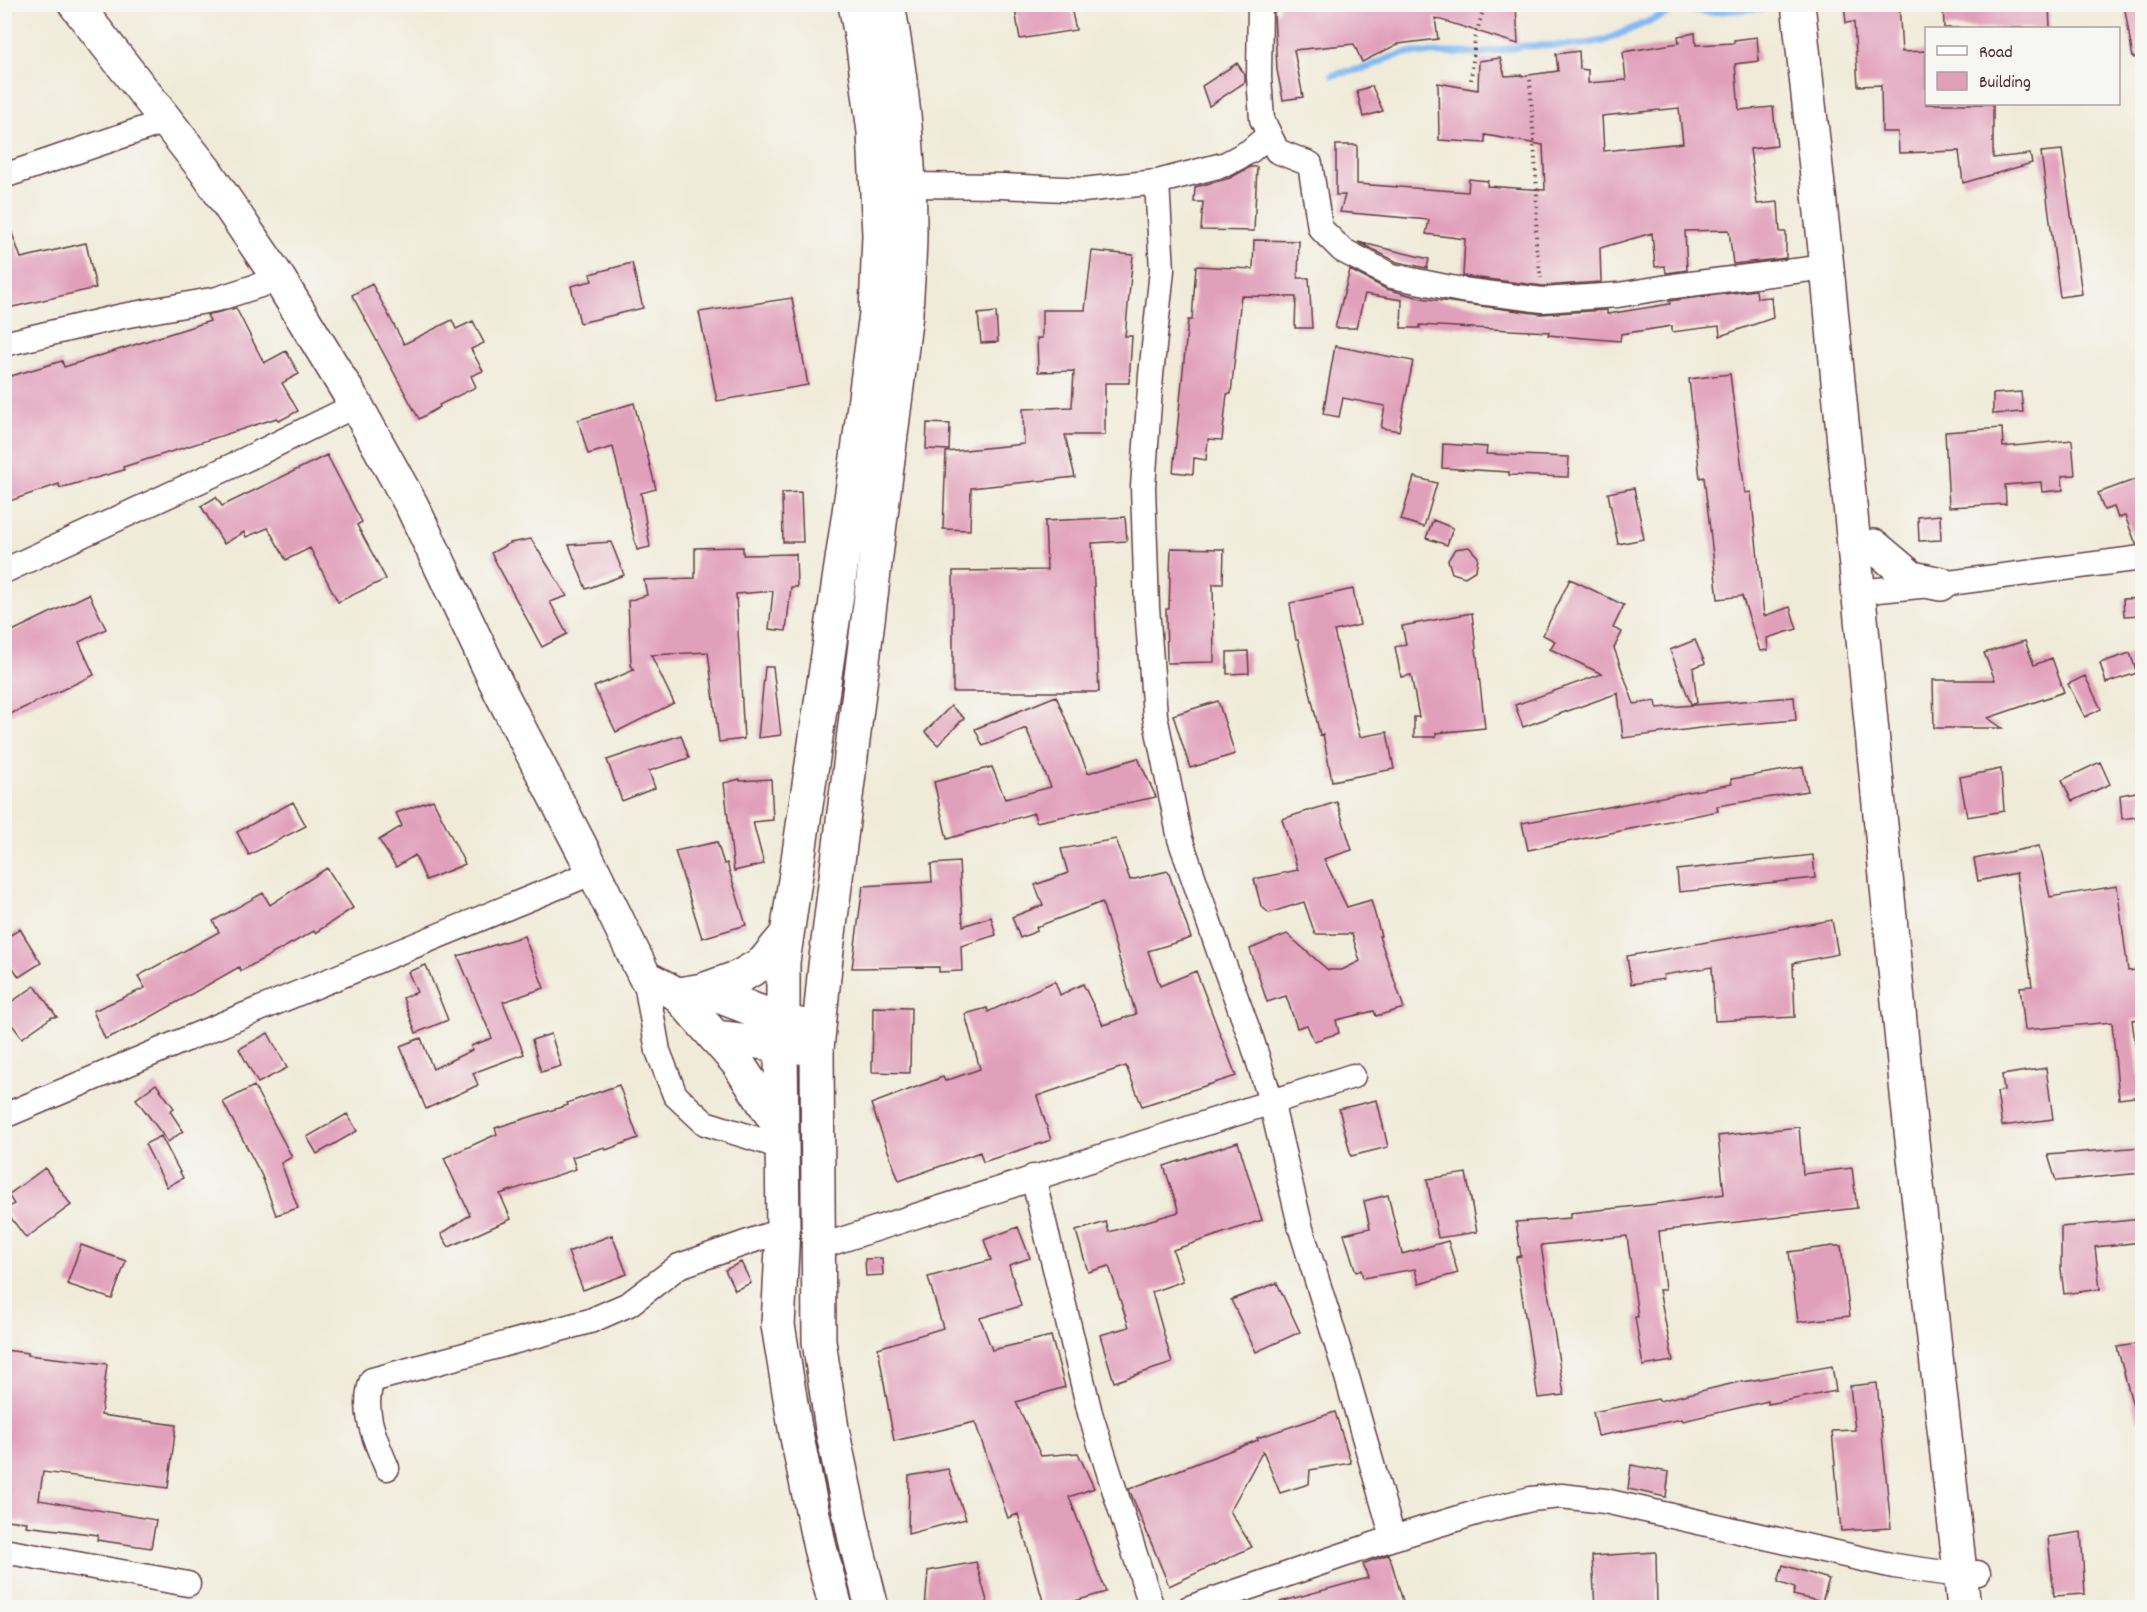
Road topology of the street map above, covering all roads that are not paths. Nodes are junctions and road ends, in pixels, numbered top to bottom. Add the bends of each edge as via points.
1 (75, 4) edge
2 (855, 4) edge
3 (888, 4) edge
4 (1260, 4) edge
5 (1798, 4) edge
6 (1817, 4) edge
7 (166, 121) junction
8 (1269, 135) junction
9 (4, 176) edge
10 (1157, 182) junction
11 (909, 185) junction
12 (1827, 267) junction
13 (279, 279) junction
14 (4, 344) edge
15 (356, 405) junction
16 (1874, 546) junction
17 (2142, 558) edge
18 (4, 571) edge
19 (1941, 584) junction
20 (1867, 591) junction
21 (594, 872) junction
22 (787, 934) junction
23 (645, 978) junction
24 (690, 992) junction
25 (782, 1033) junction
26 (716, 1036) junction
27 (818, 1039) junction
28 (1353, 1076) dead end
29 (1271, 1101) junction
30 (4, 1116) edge
31 (782, 1138) junction
32 (1033, 1177) junction
33 (783, 1230) junction
34 (819, 1247) junction
35 (387, 1468) dead end
36 (1393, 1538) junction
37 (4, 1551) edge
38 (1968, 1574) junction
39 (189, 1584) dead end
40 (836, 1608) edge
41 (872, 1608) edge
42 (1152, 1608) edge
43 (1190, 1608) edge
44 (1964, 1608) edge
45 (1982, 1608) edge

1 - 7 main road
2 - 22 main road via 874,132 879,235 876,313
3 - 11 main road via 902,91
4 - 8 street via 1258,77 1262,119
5 - 12 main road
6 - 16 main road
7 - 9 street
7 - 13 main road via 205,170
8 - 10 street via 1226,164
8 - 12 street via 1277,151 1310,164 1320,228 1341,250 1392,276 1543,300 1618,295
10 - 11 street via 1083,190
10 - 29 street via 1162,270 1143,487 1155,716 1180,839
11 - 27 main road via 906,314
12 - 20 main road
13 - 14 street via 218,299
13 - 15 main road
15 - 18 street
15 - 21 main road via 412,506 501,693
16 - 19 main road via 1912,578
16 - 20 main road
17 - 19 street
19 - 20 street
20 - 38 main road via 1908,1104
21 - 23 main road
21 - 30 street
22 - 24 main road via 763,963 739,977
22 - 25 main road
23 - 24 main road
23 - 31 street via 658,1051 675,1095 705,1123
24 - 25 main road
24 - 26 main road
25 - 26 main road
25 - 27 main road
25 - 31 main road
26 - 31 main road via 737,1062
27 - 34 main road
28 - 29 street
29 - 32 street
29 - 36 street via 1301,1229
31 - 33 main road
32 - 34 street
32 - 42 street via 1090,1413
33 - 35 street via 679,1266 629,1304 590,1321 372,1380 366,1396 367,1410
33 - 40 main road via 778,1325 795,1428
34 - 41 main road via 819,1341 832,1429
36 - 38 street via 1510,1504 1561,1496 1605,1501 1894,1566
36 - 43 street
37 - 39 street
38 - 44 main road
38 - 45 main road

